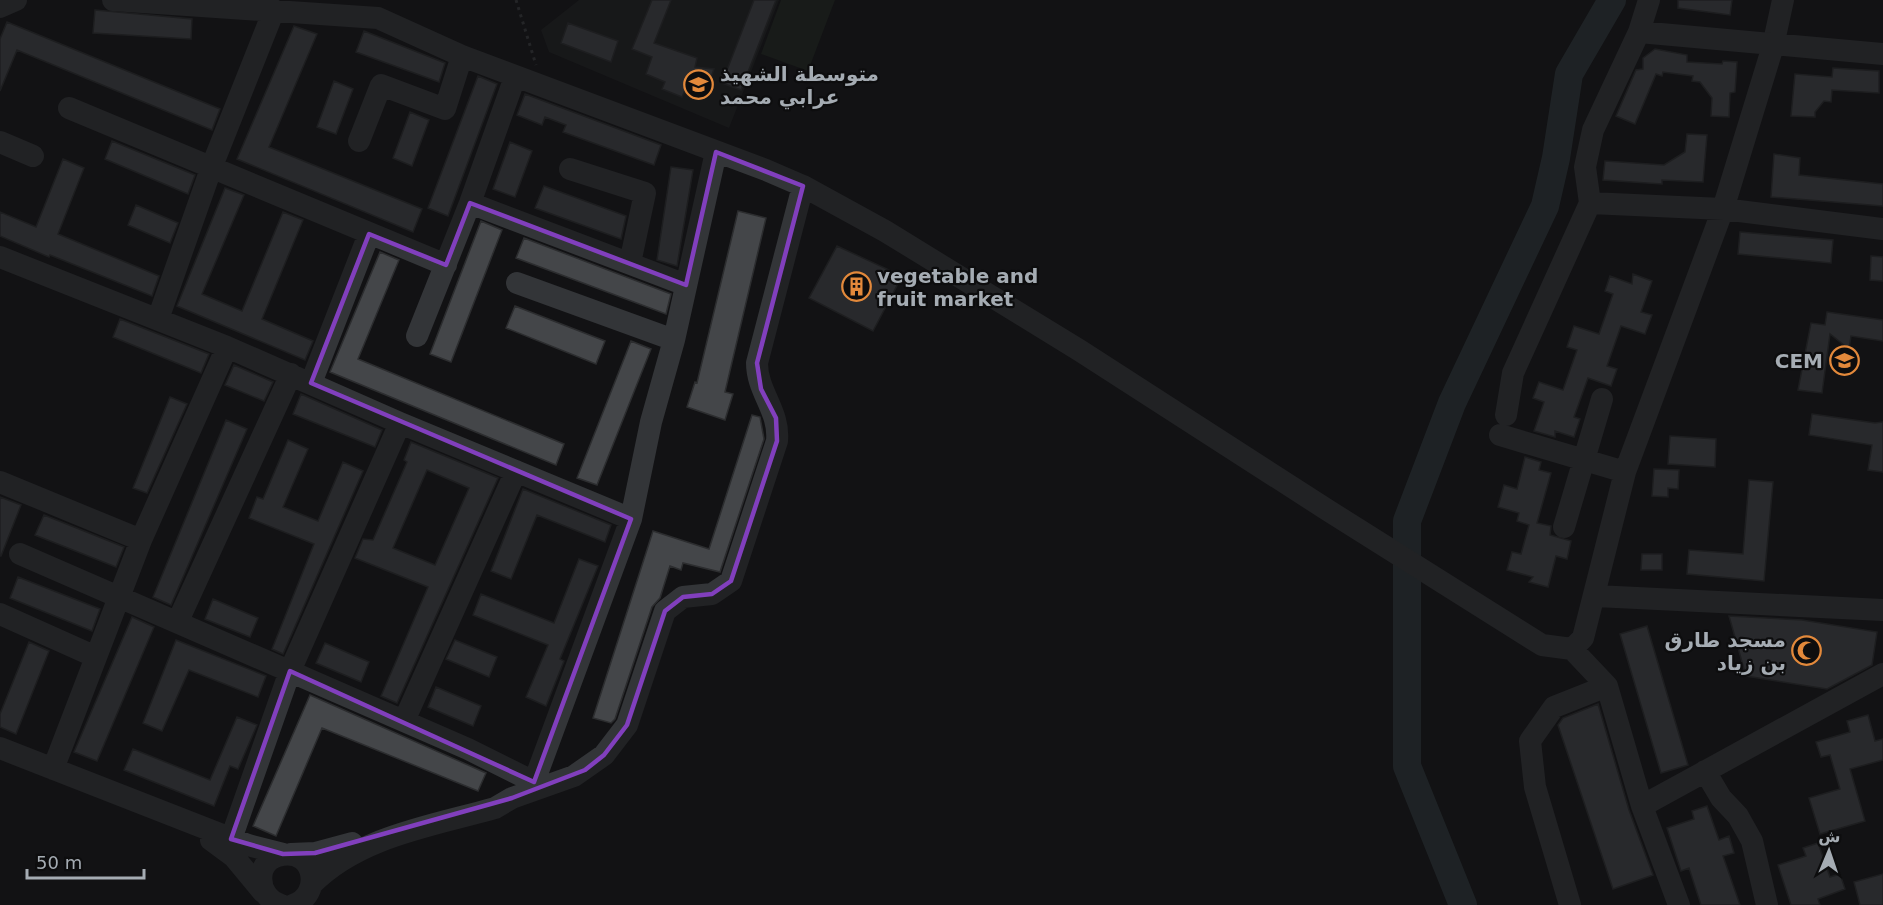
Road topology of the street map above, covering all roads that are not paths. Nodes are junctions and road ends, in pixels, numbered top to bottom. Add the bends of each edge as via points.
1 (16, 0) edge
2 (113, 0) edge
3 (1649, 0) edge
4 (1783, 0) edge
5 (0, 7) edge
6 (274, 10) junction
7 (1640, 32) junction
8 (1773, 46) junction
9 (1883, 54) edge
10 (462, 56) junction
11 (515, 77) junction
12 (69, 108) dead end
13 (359, 141) dead end
14 (0, 142) edge
15 (716, 152) junction
16 (33, 156) dead end
17 (212, 166) junction
18 (570, 169) dead end
19 (802, 186) junction
20 (1590, 202) junction
21 (470, 203) junction
22 (1722, 209) junction
23 (1883, 229) edge
24 (369, 234) junction
25 (0, 257) edge
26 (630, 263) junction
27 (446, 265) junction
28 (517, 283) dead end
29 (686, 285) junction
30 (158, 319) junction
31 (417, 336) dead end
32 (674, 340) junction
33 (227, 347) junction
34 (291, 374) junction
35 (311, 383) junction
36 (1602, 399) dead end
37 (400, 423) junction
38 (1582, 461) junction
39 (516, 471) junction
40 (1625, 472) junction
41 (0, 482) edge
42 (631, 519) junction
43 (1564, 527) dead end
44 (141, 540) junction
45 (20, 554) dead end
46 (1596, 596) junction
47 (121, 598) junction
48 (1883, 610) edge
49 (0, 614) edge
50 (178, 621) junction
51 (1572, 649) junction
52 (96, 657) junction
53 (290, 671) junction
54 (1883, 674) edge
55 (1606, 686) junction
56 (404, 721) junction
57 (0, 748) edge
58 (0, 756) edge
59 (53, 769) junction
60 (1705, 771) junction
61 (512, 798) junction
62 (1642, 806) junction
63 (231, 839) junction
64 (287, 854) junction
65 (307, 896) edge
66 (272, 898) edge
67 (1570, 905) edge
68 (1679, 905) edge
69 (1767, 905) edge

1 - 5 street
2 - 6 street
3 - 7 street
4 - 8 street
6 - 10 street via 378,18
6 - 17 street
7 - 8 street
7 - 20 street via 1593,130 1585,167
8 - 9 street
8 - 22 street
10 - 11 street
10 - 13 street via 445,109 381,85
11 - 15 street
11 - 21 street
12 - 17 street
14 - 16 street
15 - 19 street
15 - 29 street
17 - 24 street
17 - 30 street
18 - 26 street via 645,193
19 - 51 street via 885,231 1079,350 1542,645
19 - 61 street via 757,363 761,389 776,418 777,441 735,574 719,591 683,597 665,611 627,725 604,756 574,776
20 - 22 street
20 - 38 street via 1513,373 1503,425
21 - 26 street
21 - 27 street
22 - 23 street
22 - 40 street
24 - 27 street
24 - 35 street
25 - 30 street
26 - 29 street
27 - 31 street
28 - 32 street
29 - 32 street
30 - 33 street
32 - 42 street via 651,422
33 - 34 street
33 - 44 street
34 - 35 street
34 - 50 street
35 - 37 street
36 - 38 street
37 - 39 street
37 - 53 street
38 - 40 street
38 - 43 street
39 - 42 street
39 - 56 street
40 - 46 street
41 - 44 street
42 - 56 street via 534,782
44 - 47 street
45 - 47 street
46 - 48 street
46 - 51 street via 1583,638
47 - 50 street
47 - 52 street
49 - 52 street
50 - 53 street
51 - 55 street
52 - 59 street
53 - 56 street
53 - 63 street
54 - 60 street
55 - 62 street
55 - 67 street via 1554,706 1530,741 1535,787
57 - 59 street
58 - 66 street via 207,838 234,857
59 - 63 street
60 - 62 street
60 - 69 street via 1752,841
61 - 64 street via 330,850
61 - 65 street via 495,808 366,846 337,861
62 - 68 street
63 - 64 street
64 - 65 street via 298,857 310,868
64 - 66 street via 263,868 261,876

